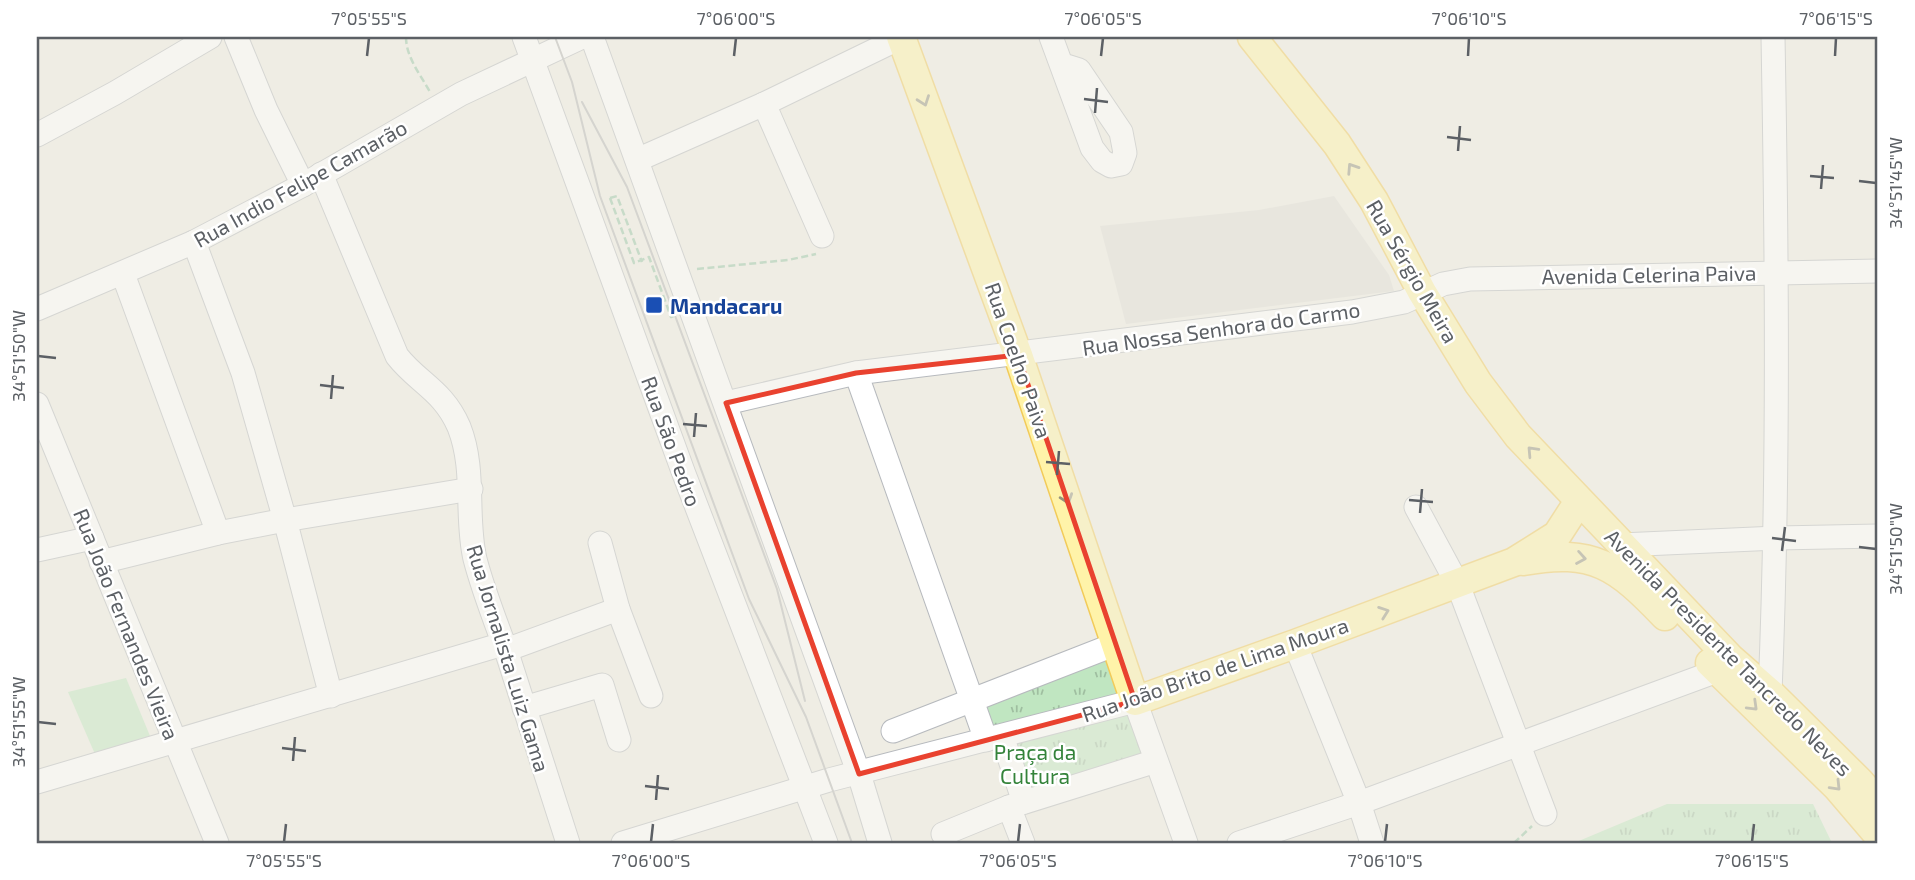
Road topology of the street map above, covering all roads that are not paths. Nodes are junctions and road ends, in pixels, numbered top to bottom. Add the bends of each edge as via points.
1 (209, 37) edge
2 (236, 37) edge
3 (524, 37) edge
4 (582, 37) edge
5 (592, 37) edge
6 (901, 37) edge
7 (1051, 37) edge
8 (1252, 37) edge
9 (1773, 37) edge
10 (531, 59) junction
11 (1062, 65) dead end
12 (764, 104) junction
13 (37, 135) edge
14 (638, 160) junction
15 (312, 180) junction
16 (822, 236) road end
17 (194, 242) junction
18 (1878, 271) edge
19 (1777, 272) junction
20 (122, 274) junction
21 (1422, 292) junction
22 (37, 309) edge
23 (1018, 355) junction
24 (856, 373) junction
25 (726, 403) junction
26 (37, 404) edge
27 (471, 489) junction
28 (1579, 501) junction
29 (1416, 507) dead end
30 (285, 520) junction
31 (218, 533) junction
32 (1878, 536) edge
33 (92, 538) junction
34 (1777, 538) junction
35 (600, 543) dead end
36 (1621, 545) junction
37 (37, 550) edge
38 (101, 562) junction
39 (1514, 562) junction
40 (1458, 584) junction
41 (618, 609) junction
42 (1116, 643) junction
43 (1295, 644) junction
44 (505, 647) junction
45 (1717, 671) junction
46 (1770, 692) junction
47 (331, 696) junction
48 (651, 696) dead end
49 (971, 699) junction
50 (1135, 701) junction
51 (524, 708) junction
52 (893, 731) dead end
53 (994, 738) junction
54 (174, 740) junction
55 (619, 740) dead end
56 (1517, 745) junction
57 (1156, 761) junction
58 (859, 774) junction
59 (37, 782) edge
60 (805, 788) junction
61 (1877, 799) edge
62 (1359, 803) junction
63 (1016, 805) junction
64 (1545, 814) road end
65 (943, 834) dead end
66 (1878, 835) edge
67 (217, 843) edge
68 (568, 843) edge
69 (623, 843) edge
70 (826, 843) edge
71 (880, 843) edge
72 (1023, 843) edge
73 (1186, 843) edge
74 (1239, 843) edge
75 (1372, 843) edge

1 - 13 street
2 - 15 street, Rua Jornalista Luiz Gama via 266,110
3 - 10 street, Rua São Pedro
4 - 10 street, Rua Indio Felipe Camarão
5 - 14 street
6 - 12 street
6 -> 23 main road, Rua Coelho Paiva
7 - 11 street
21 -> 8 main road, Rua Sérgio Meira via 1374,201 1337,144
9 - 19 street
10 - 15 street, Rua Indio Felipe Camarão
10 - 60 street, Rua São Pedro
12 - 14 street
12 - 16 street
14 - 25 street
15 - 17 street, Rua Indio Felipe Camarão
15 - 27 street, Rua Jornalista Luiz Gama via 397,356 435,390 459,428
17 - 20 street, Rua Indio Felipe Camarão
17 - 30 street via 243,373
18 - 19 street, Avenida Celerina Paiva
19 - 21 street, Avenida Celerina Paiva via 1470,279
19 - 34 street
20 - 22 street, Rua Indio Felipe Camarão
20 - 31 street
21 - 23 street, Rua Nossa Senhora do Carmo via 1404,302 1352,312
28 -> 21 main road, Rua Sérgio Meira via 1518,436 1478,383
23 - 24 street, Rua Nossa Senhora do Carmo
23 -> 42 main road, Rua Coelho Paiva
24 - 25 street, Rua Nossa Senhora do Carmo
24 - 49 street
25 - 58 street
26 - 33 street, Rua João Fernandes Vieira
27 - 30 street
27 - 44 street, Rua Jornalista Luiz Gama via 474,555
28 - 36 main road, Avenida Presidente Tancredo Neves
28 - 39 main road via 1557,534
29 - 40 street
30 - 31 street
30 - 47 street
31 - 38 street
32 - 34 street
33 - 37 street
33 - 38 street, Rua João Fernandes Vieira
34 - 36 street
34 - 46 street
35 - 41 street
36 - 46 main road, Avenida Presidente Tancredo Neves via 1730,658
38 - 54 street, Rua João Fernandes Vieira
39 - 40 main road, Rua João Brito de Lima Moura
39 -> 45 main road, Avenida Presidente Tancredo Neves via 1563,555 1598,561 1648,598
43 -> 40 main road, Rua João Brito de Lima Moura
40 - 56 street
41 - 44 street
41 - 48 street
42 - 49 street
42 - 50 main road, Rua Coelho Paiva
43 - 50 main road, Rua João Brito de Lima Moura
43 - 62 street
44 - 47 street
44 - 51 street, Rua Jornalista Luiz Gama
45 - 56 street
45 -> 66 main road, Avenida Presidente Tancredo Neves via 1837,787
46 - 61 main road, Avenida Presidente Tancredo Neves
47 - 54 street
49 - 52 street
49 - 53 street
50 - 53 street, Rua João Brito de Lima Moura
50 - 57 street, Rua Coelho Paiva
51 - 55 street via 602,685
51 - 68 street, Rua Jornalista Luiz Gama
53 - 58 street, Rua João Brito de Lima Moura
53 - 63 street
54 - 59 street
54 - 67 street, Rua João Fernandes Vieira
56 - 62 street
56 - 64 street
57 - 63 street
57 - 73 street, Rua Coelho Paiva
58 - 60 street, Rua João Brito de Lima Moura
58 - 71 street
60 - 69 street, Rua João Brito de Lima Moura
60 - 70 street, Rua São Pedro
62 - 74 street
62 - 75 street
63 - 65 street
63 - 72 street

